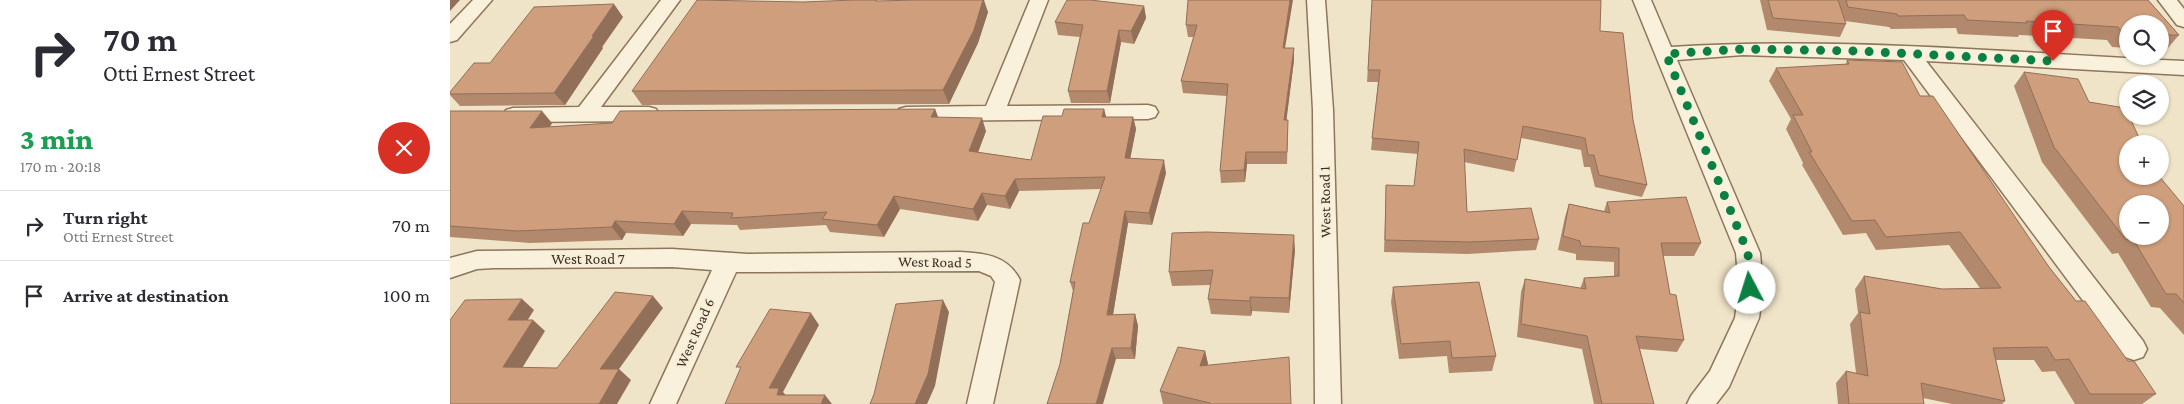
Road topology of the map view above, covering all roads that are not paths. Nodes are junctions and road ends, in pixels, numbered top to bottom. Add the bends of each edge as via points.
1 (483, 0) edge
2 (671, 0) edge
3 (1039, 0) edge
4 (1316, 0) edge
5 (1642, 0) edge
6 (2167, 0) edge
7 (2184, 21) edge
8 (450, 36) edge
9 (1666, 54) junction
10 (1911, 55) junction
11 (2184, 68) edge
12 (1148, 112) dead end
13 (994, 113) junction
14 (586, 114) junction
15 (672, 114) edge
16 (886, 114) edge
17 (498, 115) edge
18 (728, 262) junction
19 (450, 268) edge
20 (2134, 349) dead end
21 (663, 404) edge
22 (980, 404) edge
23 (1328, 404) edge
24 (1700, 404) edge

1 - 8 street
2 - 14 street
3 - 13 street
4 - 23 street, West Road 1 via 1323,110
5 - 9 street
6 - 7 street
9 - 10 street via 1743,49
9 - 24 street via 1748,253 1750,288 1747,318 1720,379
10 - 11 street
10 - 20 street
12 - 13 street
13 - 16 street
14 - 15 street
14 - 17 street
18 - 19 street, West Road 7 via 672,258 494,259
18 - 21 street, West Road 6
18 - 22 street, West Road 5 via 960,261 980,262 1000,269 1008,280

